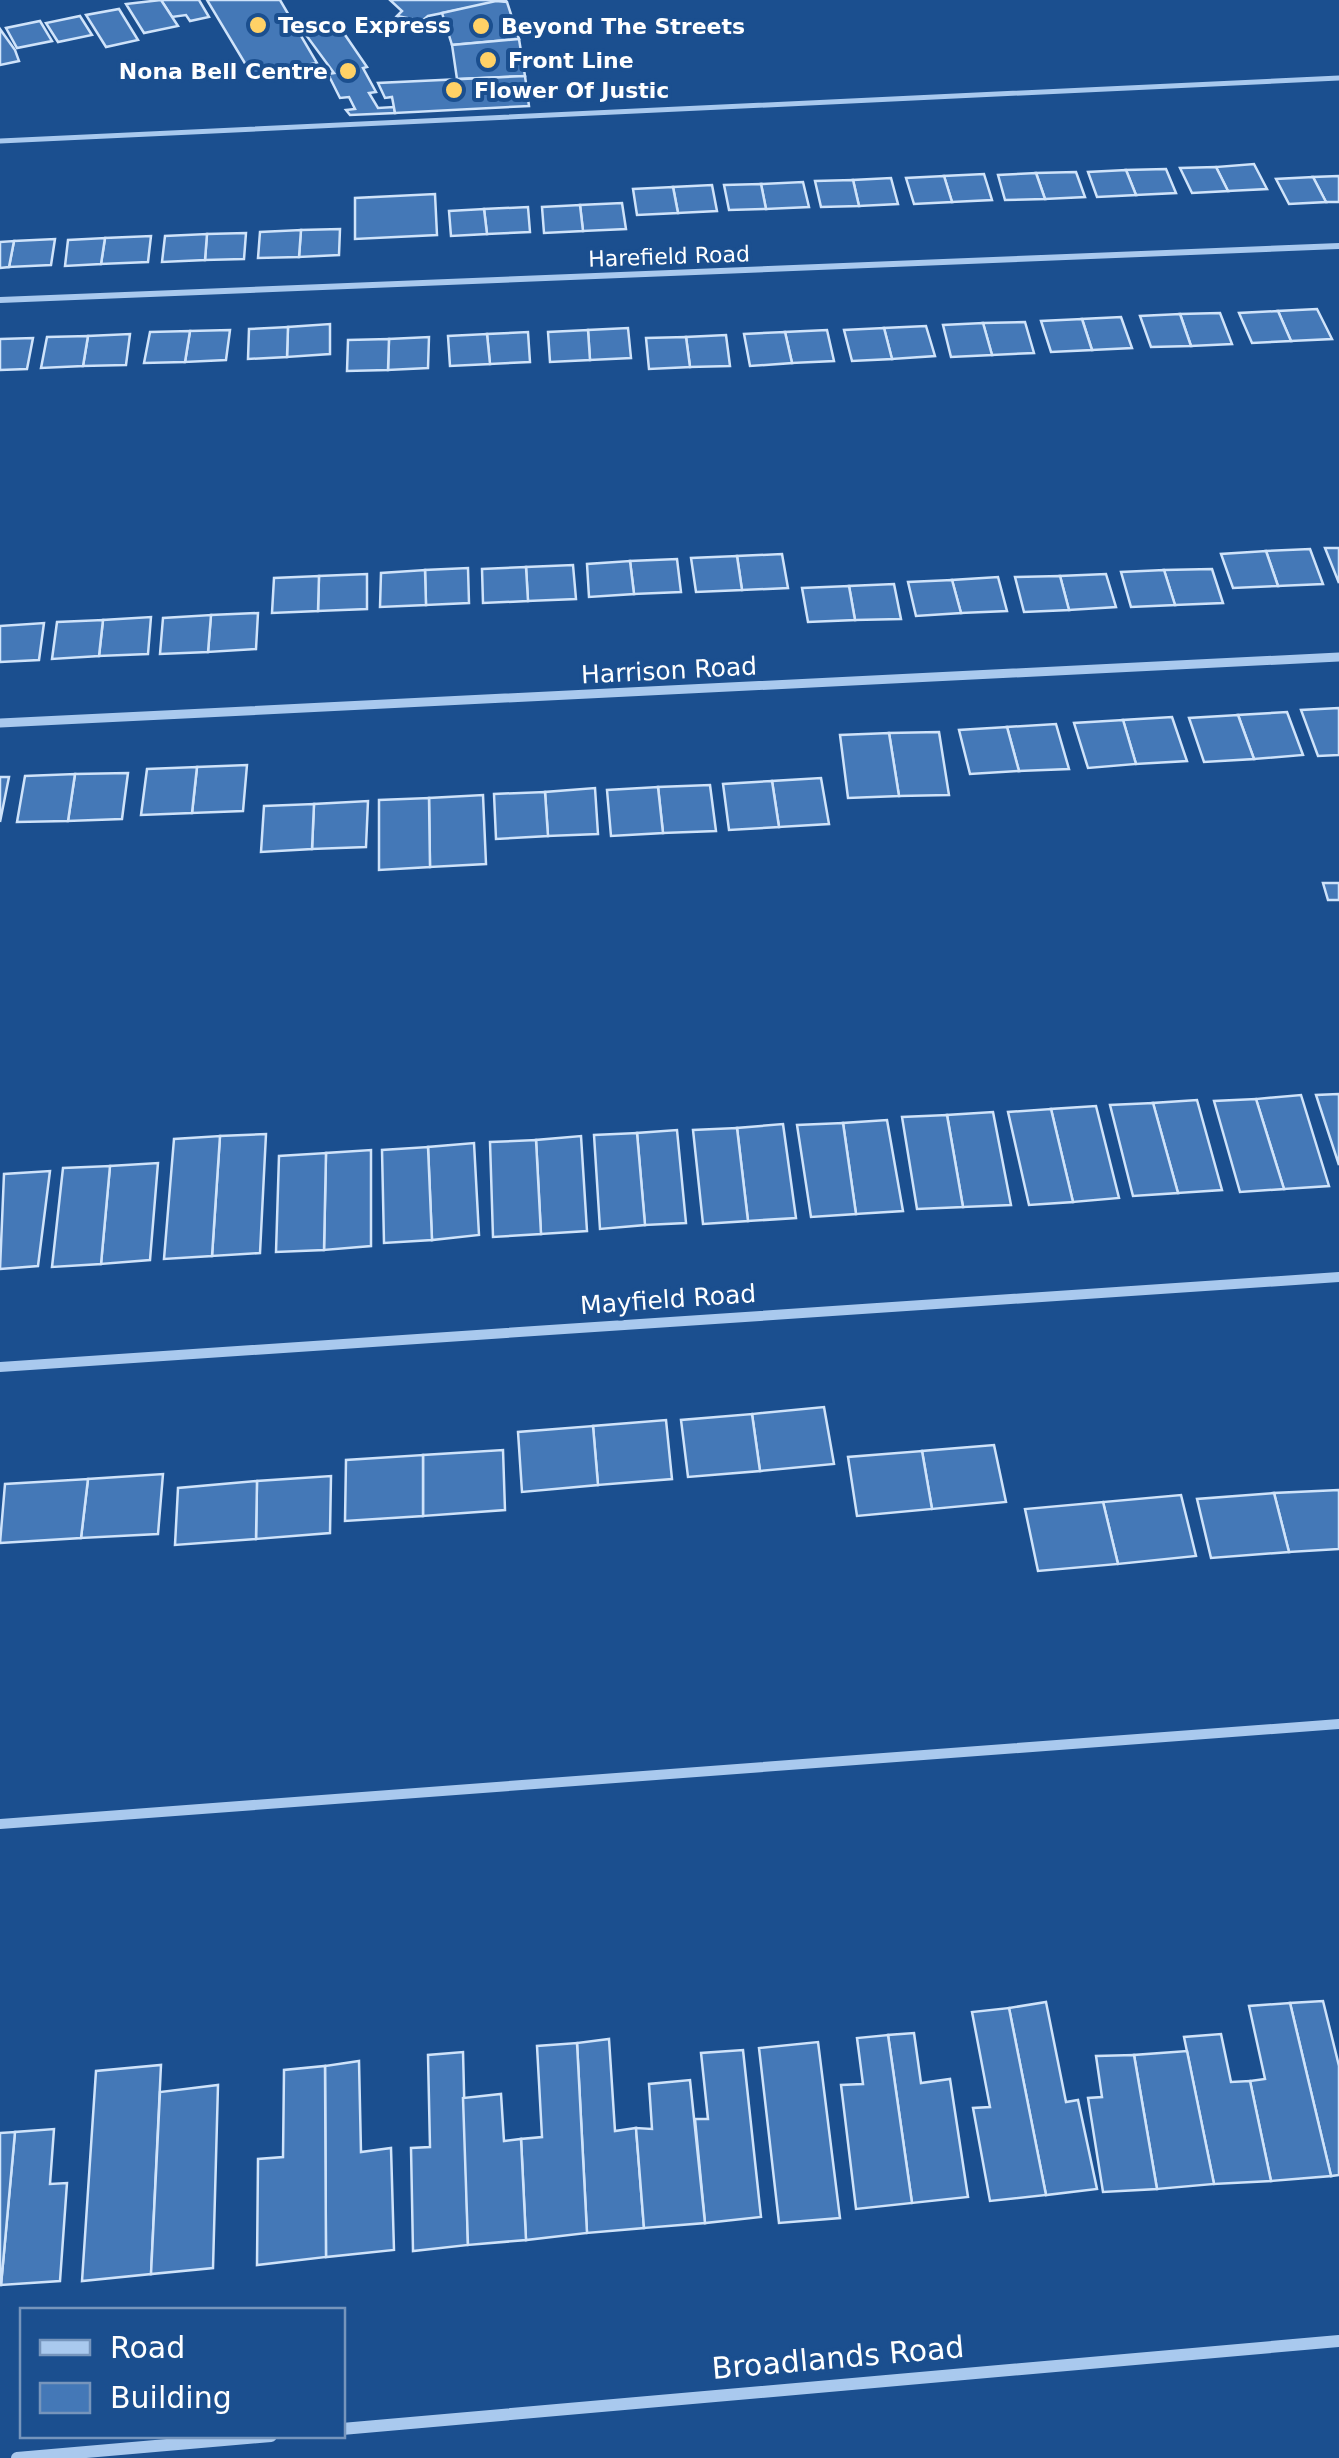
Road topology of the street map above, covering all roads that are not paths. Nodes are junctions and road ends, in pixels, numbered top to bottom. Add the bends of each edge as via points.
1 (1339, 78) edge
2 (0, 141) edge
3 (1339, 246) edge
4 (0, 300) edge
5 (1339, 656) edge
6 (0, 723) edge
7 (1339, 1277) edge
8 (0, 1367) edge
9 (1339, 1724) edge
10 (0, 1824) edge
11 (1339, 2341) edge
12 (345, 2429) edge
13 (248, 2438) edge
14 (17, 2458) edge

1 - 2 lane
3 - 4 street, Harefield Road
5 - 6 street, Harrison Road
7 - 8 street, Mayfield Road
9 - 10 lane
11 - 12 street, Broadlands Road
13 - 14 street

